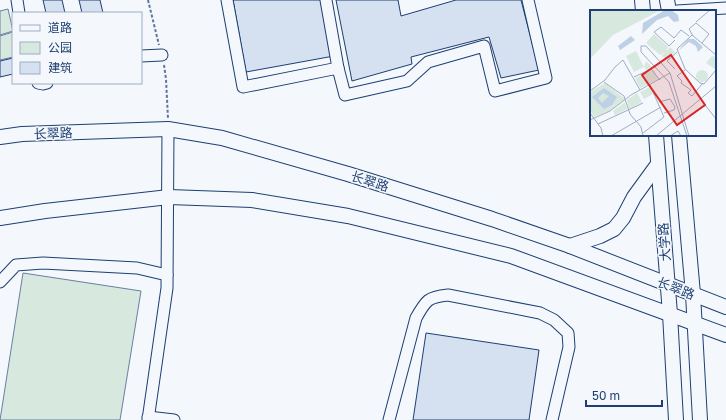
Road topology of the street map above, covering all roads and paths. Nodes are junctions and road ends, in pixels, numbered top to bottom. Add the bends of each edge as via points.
1 (17, 0) edge
2 (227, 0) edge
3 (326, 0) edge
4 (528, 0) edge
5 (642, 0) edge
6 (667, 0) edge
7 (726, 8) edge
8 (643, 10) edge
9 (669, 10) edge
10 (693, 10) edge
11 (19, 12) edge
12 (162, 55) dead end
13 (142, 56) edge
14 (338, 68) junction
15 (168, 129) junction
16 (0, 136) edge
17 (656, 136) edge
18 (680, 136) edge
19 (658, 164) junction
20 (169, 197) junction
21 (0, 218) edge
22 (570, 246) junction
23 (167, 275) junction
24 (0, 282) edge
25 (667, 284) junction
26 (693, 294) junction
27 (726, 307) edge
28 (670, 314) junction
29 (695, 323) junction
30 (726, 334) edge
31 (148, 418) edge
32 (174, 420) edge
33 (389, 420) edge
34 (552, 420) edge
35 (676, 420) edge
36 (700, 420) edge

1 - 11 street
2 - 14 street via 243,87
3 - 14 street
4 - 14 street via 546,78 494,91 484,46 428,62 407,81 345,95
5 - 8 main road
6 - 9 main road
7 - 10 street
12 - 13 street
15 - 16 main road, 长翠路
15 - 20 street
15 - 22 main road, 长翠路 via 222,138 348,174
17 - 19 main road, 大学路
18 - 26 main road, 大学路
19 - 22 main road via 614,229
19 - 25 main road, 大学路
20 - 21 main road, 长翠路
20 - 23 street
20 - 28 main road, 长翠路 via 252,200 348,216 511,256
22 - 25 main road, 长翠路
23 - 24 street via 137,268 43,262 16,265
23 - 31 street
25 - 26 main road, 长翠路
25 - 28 main road, 大学路
26 - 27 main road, 长翠路
26 - 29 main road, 大学路
28 - 29 main road, 长翠路
28 - 35 main road, 大学路
29 - 30 main road, 长翠路
29 - 36 main road, 大学路
31 - 32 street
33 - 34 street via 416,318 424,304 433,297 448,295 540,313 554,320 568,333 569,348

